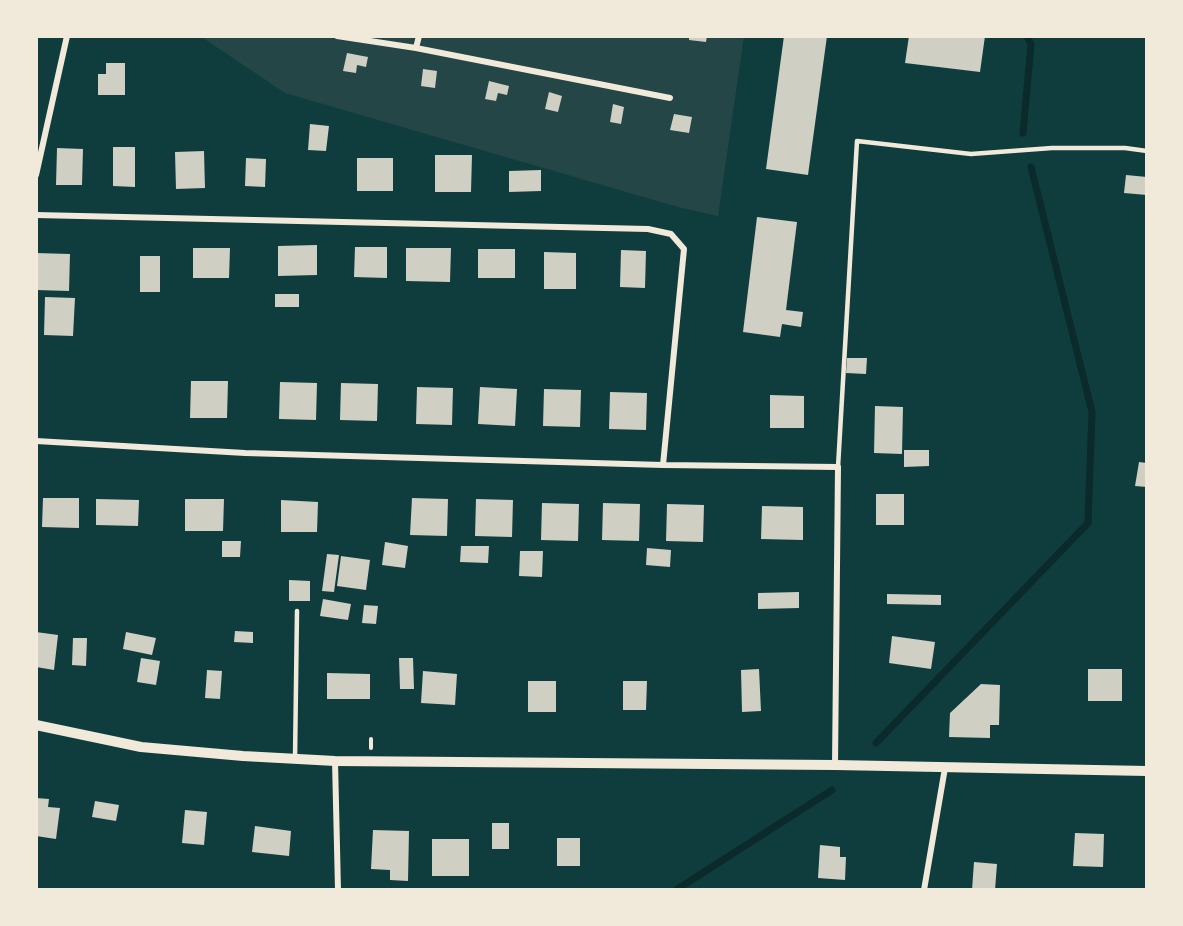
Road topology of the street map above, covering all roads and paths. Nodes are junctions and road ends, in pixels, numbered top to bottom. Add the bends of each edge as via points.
1 (67, 36) edge
2 (337, 36) edge
3 (419, 36) edge
4 (416, 48) junction
5 (670, 98) dead end
6 (1147, 151) edge
7 (36, 175) edge
8 (36, 215) edge
9 (36, 441) edge
10 (663, 465) junction
11 (838, 467) junction
12 (297, 611) dead end
13 (36, 725) edge
14 (295, 759) junction
15 (335, 760) junction
16 (835, 765) junction
17 (945, 768) junction
18 (1147, 771) edge
19 (338, 890) edge
20 (924, 890) edge

1 - 7 street
2 - 4 street
3 - 4 street
4 - 5 street
6 - 11 lane via 1052,148 971,154 857,141
8 - 10 street via 648,229 671,234 684,249
9 - 10 street via 245,453
10 - 11 street
11 - 16 street
12 - 14 lane
13 - 14 street via 141,747
14 - 15 street
15 - 16 street
15 - 19 street
16 - 17 street
17 - 18 street
17 - 20 street

